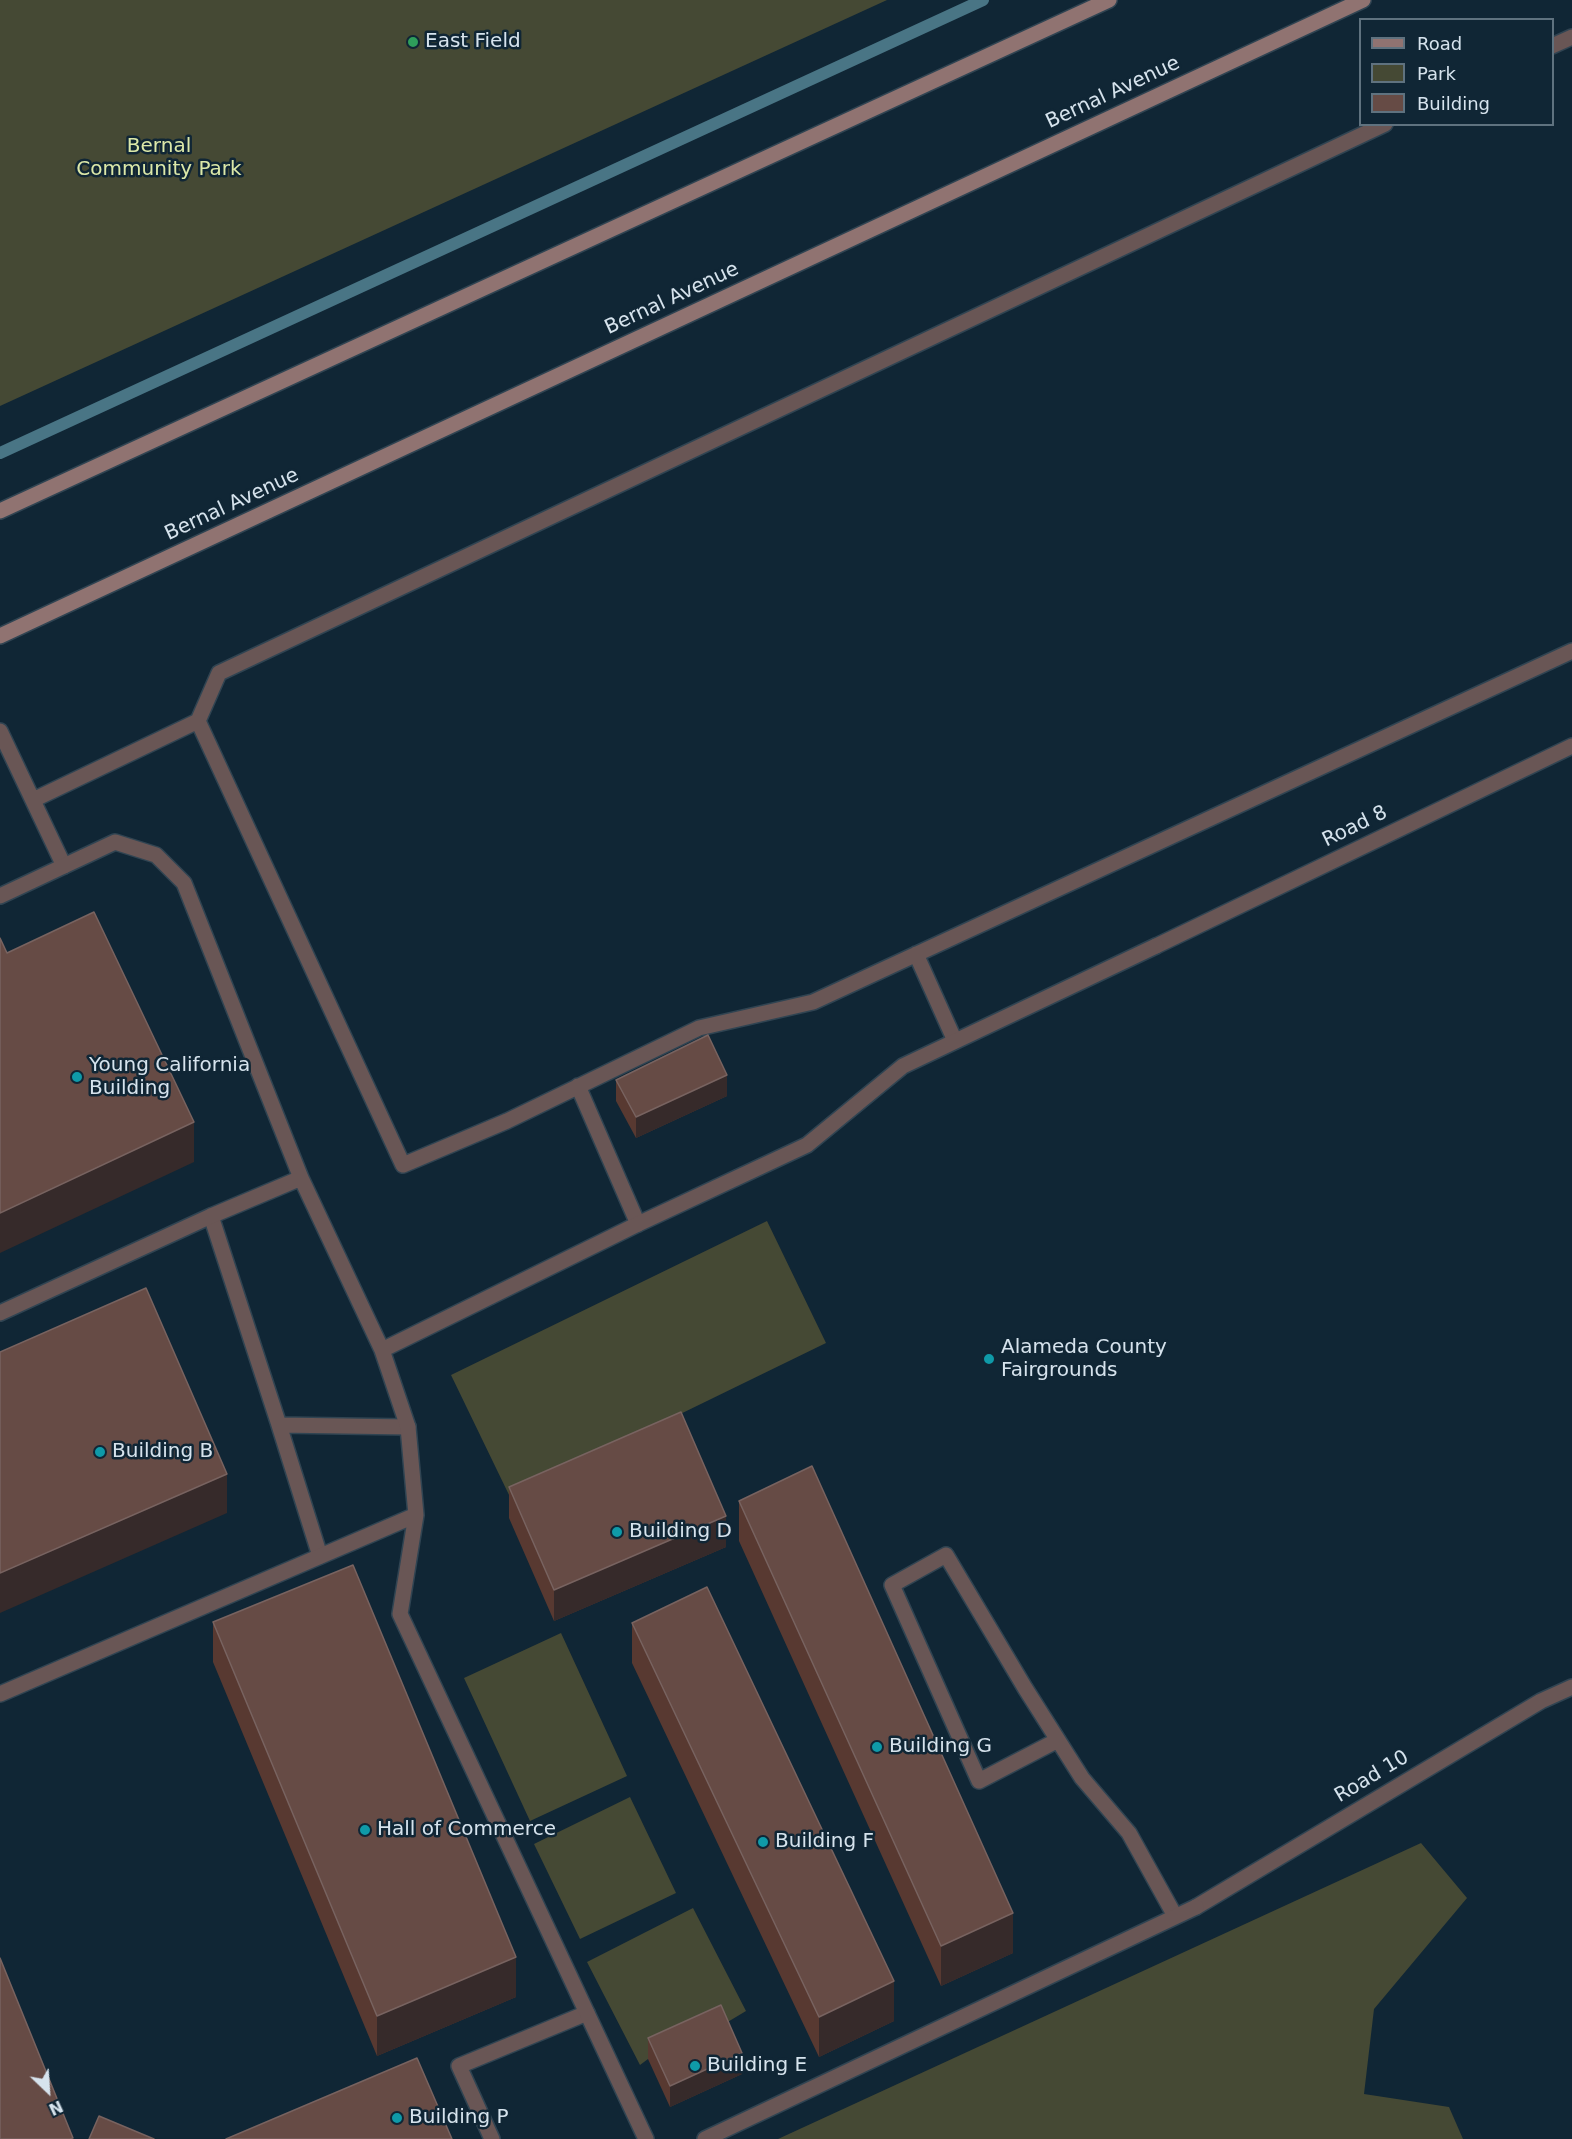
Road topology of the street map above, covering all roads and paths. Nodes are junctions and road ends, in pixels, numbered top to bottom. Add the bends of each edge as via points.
1 (1109, 0) edge
2 (1363, 0) edge
3 (1572, 37) edge
4 (1554, 45) edge
5 (1381, 126) edge
6 (0, 512) edge
7 (0, 636) edge
8 (1572, 651) edge
9 (198, 721) junction
10 (0, 731) edge
11 (1572, 746) edge
12 (33, 800) junction
13 (64, 866) junction
14 (0, 896) edge
15 (916, 954) junction
16 (955, 1041) junction
17 (578, 1086) junction
18 (301, 1178) junction
19 (211, 1216) junction
20 (638, 1224) junction
21 (0, 1313) edge
22 (382, 1350) junction
23 (279, 1425) junction
24 (408, 1427) junction
25 (416, 1515) junction
26 (320, 1556) junction
27 (1572, 1687) edge
28 (0, 1694) edge
29 (1058, 1740) junction
30 (1175, 1916) junction
31 (587, 2013) junction
32 (492, 2139) edge
33 (646, 2139) edge
34 (705, 2139) edge

1 - 6 main road
2 - 7 main road, Bernal Avenue
3 - 4 street
5 - 9 street via 219,673
8 - 15 street
9 - 12 street
9 - 17 street via 403,1164 507,1121
10 - 12 street
11 - 16 street, Road 8
12 - 13 street
13 - 14 street
13 - 18 street via 115,842 156,855 184,883
15 - 16 street
15 - 17 street via 813,1002 699,1028
16 - 20 street, Road 8 via 903,1066 807,1145
17 - 20 street
18 - 19 street
18 - 22 street
19 - 21 street
19 - 23 street
20 - 22 street, Road 8
22 - 24 street
23 - 24 street
23 - 26 street
24 - 25 street
25 - 26 street
25 - 31 street via 400,1614
26 - 28 street
27 - 30 street, Road 10 via 1540,1701
29 - 29 street via 946,1555 892,1586 979,1781
29 - 30 street via 1082,1778 1129,1833
30 - 34 street, Road 10
31 - 32 street via 459,2066
31 - 33 street

